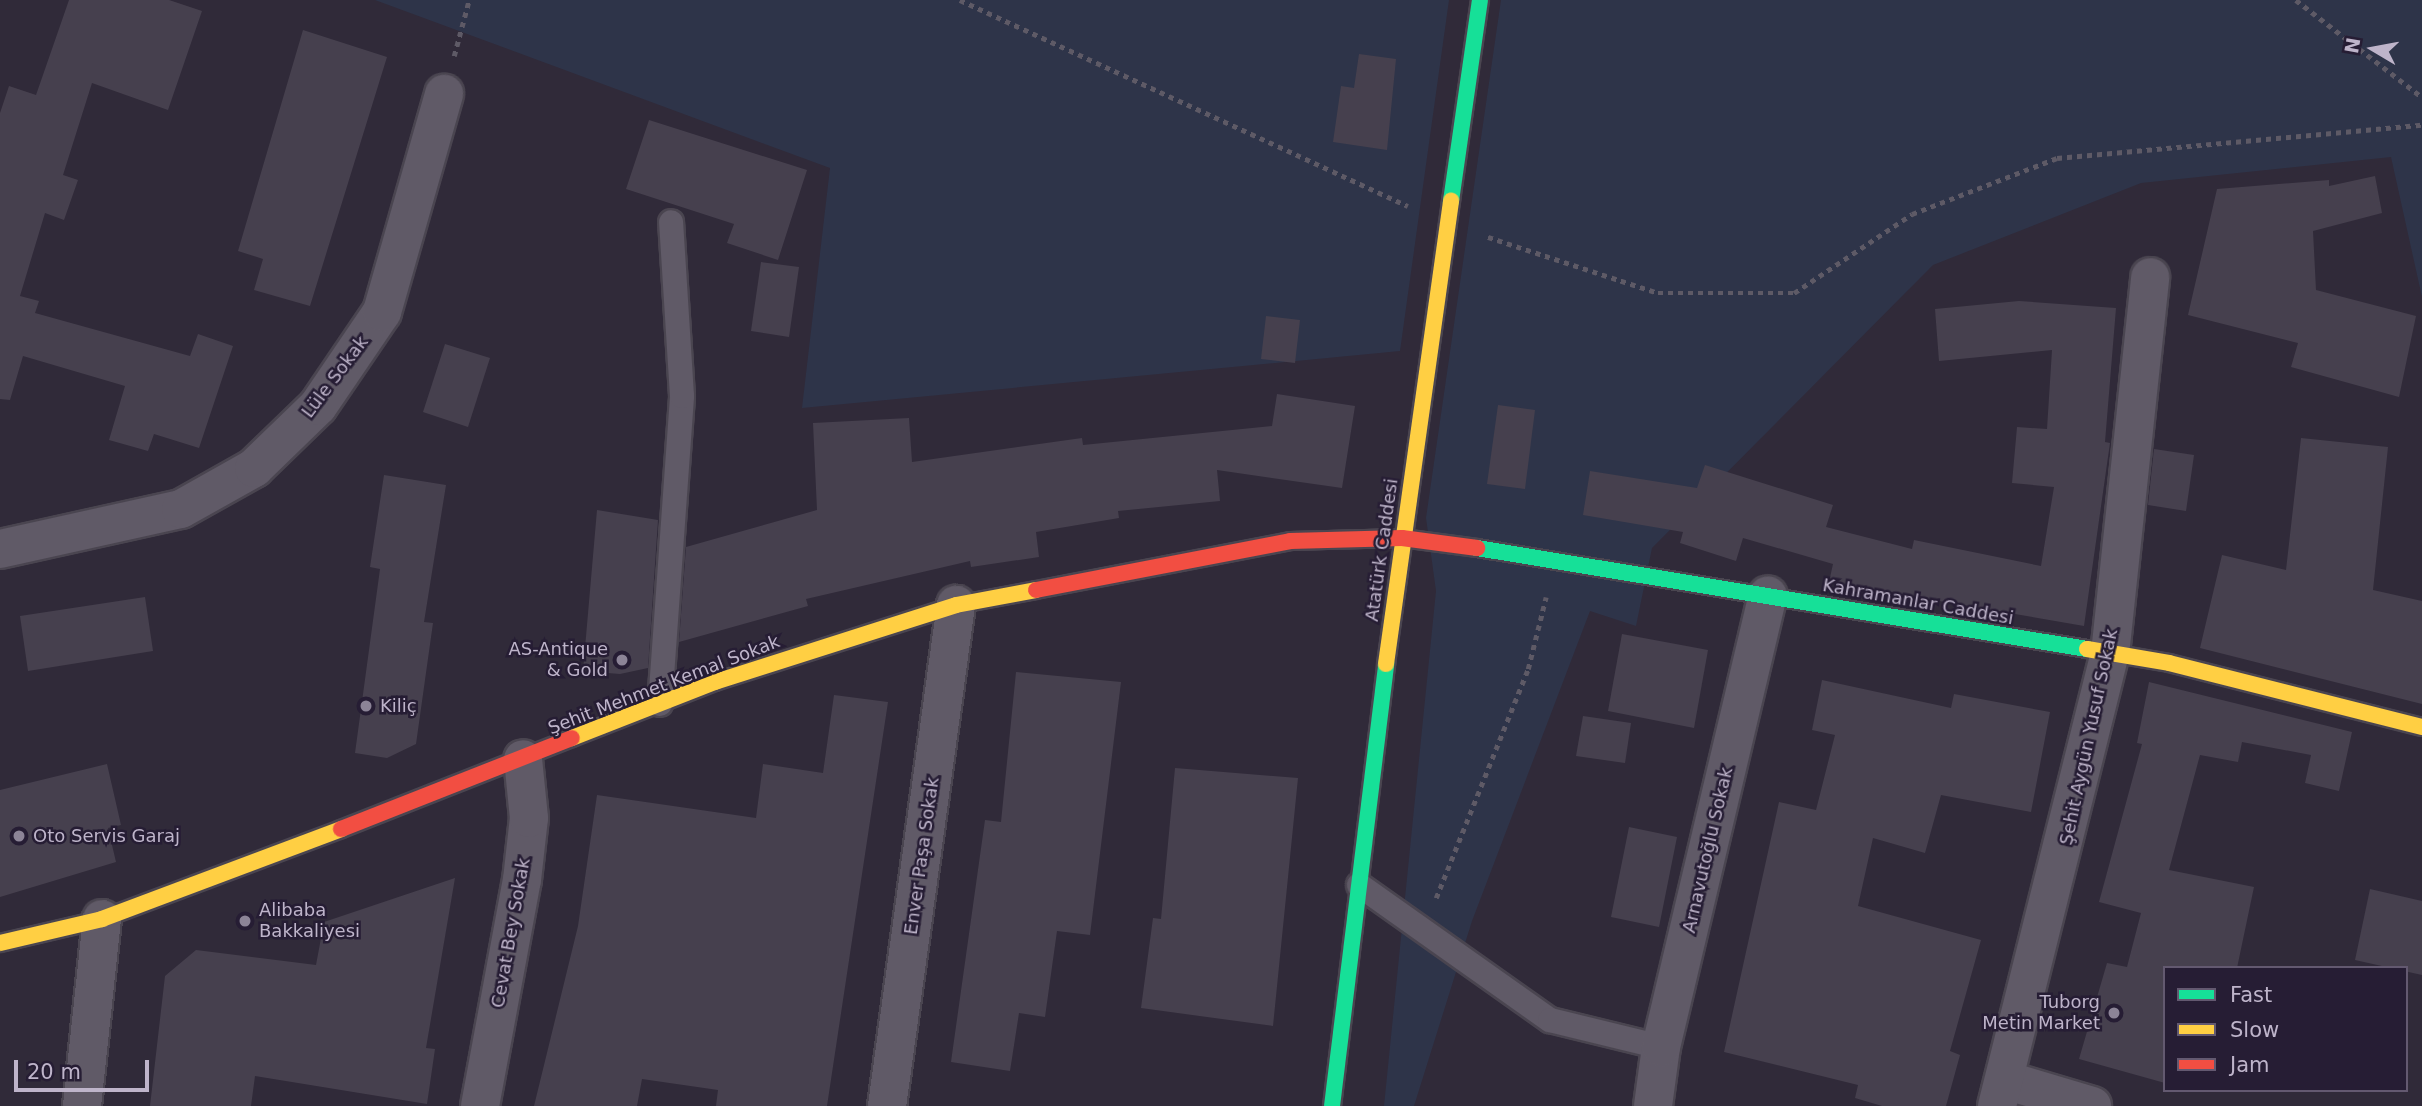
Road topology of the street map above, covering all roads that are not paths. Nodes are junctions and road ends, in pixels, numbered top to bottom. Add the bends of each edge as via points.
1 (1480, 0) edge
2 (444, 94) road end
3 (671, 222) dead end
4 (2150, 277) dead end
5 (1402, 538) junction
6 (0, 549) edge
7 (1768, 596) junction
8 (956, 605) junction
9 (2110, 654) junction
10 (660, 704) junction
11 (2422, 727) edge
12 (523, 759) junction
13 (1359, 885) junction
14 (102, 919) junction
15 (0, 943) edge
16 (1661, 1047) junction
17 (2001, 1093) edge
18 (82, 1106) edge
19 (480, 1106) edge
20 (887, 1106) edge
21 (1332, 1106) edge
22 (1653, 1106) edge
23 (2092, 1106) edge

1 - 5 street, Atatürk Caddesi
2 - 6 street, Lüle Sokak via 382,312 318,406 254,468 181,509
3 - 10 lane via 682,396
4 - 9 street, Şehit Aygün Yusuf Sokak
5 - 7 street, Kahramanlar Caddesi via 1555,558
5 - 8 street, Şehit Mehmet Kemal Sokak via 1223,551
5 - 13 street, Atatürk Caddesi
7 - 9 street, Kahramanlar Caddesi
7 - 16 street, Arnavutoğlu Sokak
8 - 10 street, Şehit Mehmet Kemal Sokak
8 - 20 street, Enver Paşa Sokak
9 - 11 street, Kahramanlar Caddesi
9 - 17 street, Şehit Aygün Yusuf Sokak
10 - 12 street, Şehit Mehmet Kemal Sokak
12 - 14 street, Şehit Mehmet Kemal Sokak
12 - 19 street, Cevat Bey Sokak via 529,818 523,867
13 - 16 lane via 1421,934 1550,1020
13 - 21 street, Atatürk Caddesi
14 - 15 street, Şehit Mehmet Kemal Sokak
14 - 18 street
16 - 22 street, Arnavutoğlu Sokak
17 - 23 street

